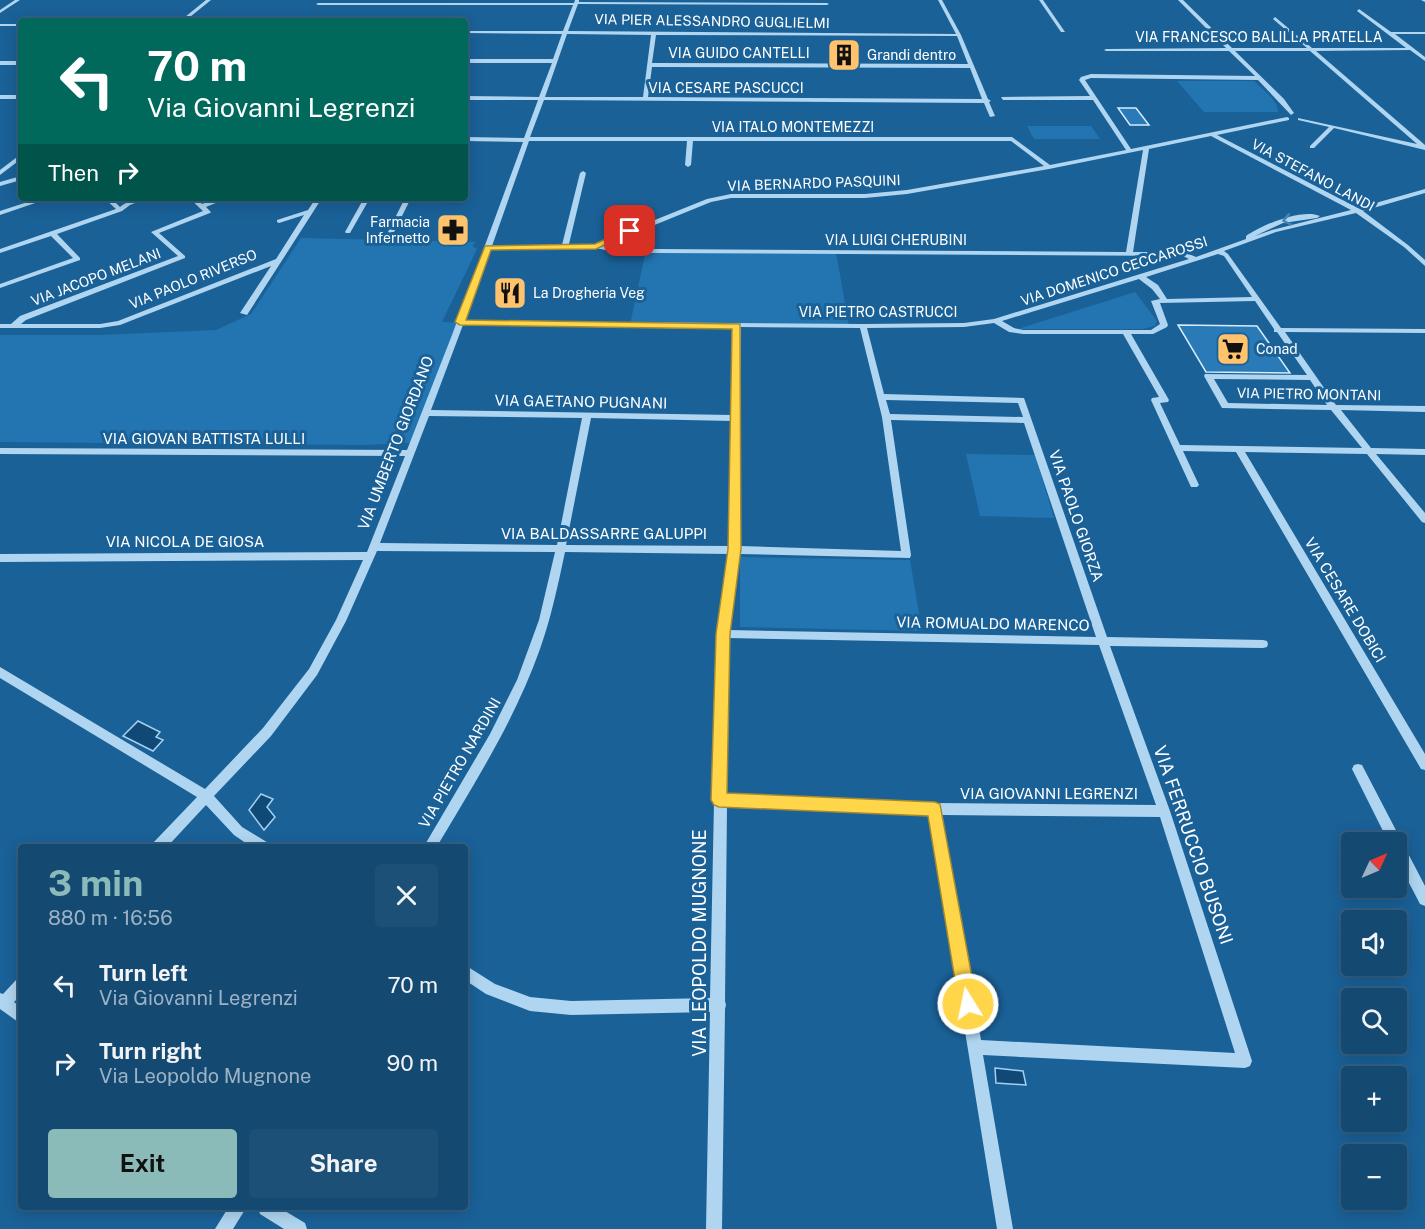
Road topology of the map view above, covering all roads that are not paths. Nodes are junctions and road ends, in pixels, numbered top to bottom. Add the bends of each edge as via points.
1 (18, 0) edge
2 (209, 0) edge
3 (940, 0) edge
4 (1041, 0) edge
5 (1180, 0) edge
6 (576, 2) edge
7 (814, 2) edge
8 (318, 4) dead end
9 (827, 4) dead end
10 (1359, 10) dead end
11 (0, 12) edge
12 (186, 18) edge
13 (1275, 18) dead end
14 (0, 25) edge
15 (18, 25) edge
16 (1064, 29) dead end
17 (468, 32) edge
18 (565, 32) junction
19 (654, 32) junction
20 (1390, 33) junction
21 (1425, 33) edge
22 (959, 35) junction
23 (1228, 48) junction
24 (1308, 48) junction
25 (1411, 49) junction
26 (1106, 50) dead end
27 (1425, 59) edge
28 (468, 61) edge
29 (555, 62) junction
30 (0, 63) edge
31 (18, 63) edge
32 (649, 65) junction
33 (972, 66) junction
34 (1259, 78) junction
35 (542, 96) junction
36 (0, 97) edge
37 (13, 97) junction
38 (18, 97) edge
39 (646, 97) junction
40 (468, 98) edge
41 (1003, 98) dead end
42 (1094, 98) junction
43 (988, 101) junction
44 (0, 106) edge
45 (992, 116) dead end
46 (1289, 116) junction
47 (1332, 126) junction
48 (1213, 135) junction
49 (468, 139) edge
50 (527, 139) junction
51 (690, 139) junction
52 (1312, 147) dead end
53 (1146, 148) junction
54 (1425, 148) edge
55 (1130, 151) junction
56 (18, 158) edge
57 (688, 165) dead end
58 (1049, 167) junction
59 (0, 173) edge
60 (583, 173) dead end
61 (18, 179) edge
62 (0, 184) edge
63 (1425, 191) edge
64 (38, 201) edge
65 (110, 201) edge
66 (136, 201) edge
67 (196, 201) edge
68 (216, 201) edge
69 (317, 201) edge
70 (364, 201) edge
71 (406, 201) edge
72 (202, 206) junction
73 (120, 210) junction
74 (312, 211) junction
75 (1358, 211) junction
76 (0, 213) edge
77 (279, 221) dead end
78 (348, 232) dead end
79 (391, 232) dead end
80 (52, 233) junction
81 (596, 246) junction
82 (488, 248) junction
83 (565, 248) junction
84 (0, 251) edge
85 (1218, 251) junction
86 (1129, 254) junction
87 (1196, 259) junction
88 (277, 261) junction
89 (1425, 264) edge
90 (1140, 276) junction
91 (0, 286) edge
92 (1256, 299) junction
93 (1166, 301) junction
94 (243, 313) dead end
95 (995, 321) junction
96 (460, 322) junction
97 (0, 326) edge
98 (13, 326) junction
99 (737, 326) junction
100 (863, 326) junction
101 (1277, 330) junction
102 (1425, 331) edge
103 (1126, 332) junction
104 (1314, 378) junction
105 (880, 397) junction
106 (1334, 408) junction
107 (1425, 409) edge
108 (424, 413) junction
109 (587, 415) junction
110 (886, 417) junction
111 (737, 418) junction
112 (1028, 420) junction
113 (1176, 448) junction
114 (1239, 450) junction
115 (0, 451) edge
116 (1371, 451) junction
117 (1425, 452) edge
118 (408, 453) junction
119 (1194, 485) dead end
120 (1425, 520) edge
121 (561, 548) junction
122 (735, 549) junction
123 (372, 552) junction
124 (0, 558) edge
125 (723, 634) junction
126 (1103, 642) junction
127 (1263, 644) dead end
128 (0, 672) edge
129 (1424, 762) edge
130 (1358, 769) dead end
131 (207, 797) junction
132 (719, 800) junction
133 (935, 809) junction
134 (1164, 811) junction
135 (1390, 832) edge
136 (161, 844) edge
137 (258, 844) edge
138 (431, 844) edge
139 (1407, 865) edge
140 (1425, 899) edge
141 (468, 974) edge
142 (18, 988) edge
143 (2, 1002) edge
144 (719, 1005) junction
145 (18, 1015) edge
146 (975, 1047) junction
147 (237, 1210) edge
148 (269, 1210) edge
149 (223, 1229) edge
150 (299, 1229) edge
151 (714, 1229) edge
152 (1005, 1229) edge

1 - 11 street
2 - 12 street
3 - 22 street
4 - 16 street
5 - 23 street
6 - 7 street
6 - 8 street
6 - 18 street, VIA UMBERTO GIORDANO
7 - 9 street
10 - 20 street
13 - 24 street
14 - 15 street
17 - 18 street, VIA PIER ALESSANDRO GUGLIELMI
18 - 19 street, VIA PIER ALESSANDRO GUGLIELMI
18 - 29 street, VIA UMBERTO GIORDANO
19 - 22 street, VIA PIER ALESSANDRO GUGLIELMI
19 - 32 street
20 - 21 street
20 - 25 street
22 - 33 street
23 - 24 street, VIA FRANCESCO BALILLA PRATELLA
23 - 26 street, VIA FRANCESCO BALILLA PRATELLA
23 - 34 street
24 - 25 street, VIA FRANCESCO BALILLA PRATELLA
24 - 54 street
25 - 27 street
28 - 29 street
29 - 35 street, VIA UMBERTO GIORDANO
30 - 31 street
32 - 33 street, VIA GUIDO CANTELLI
32 - 39 street
33 - 43 street
34 - 42 street via 1086,76 1082,80
34 - 46 street via 1282,100
35 - 39 street, VIA CESARE PASCUCCI
35 - 40 street, VIA CESARE PASCUCCI
35 - 50 street, VIA UMBERTO GIORDANO
36 - 37 street
37 - 38 street
37 - 44 street
39 - 43 street, VIA CESARE PASCUCCI
41 - 42 street
42 - 55 street
43 - 45 street
46 - 47 street
46 - 48 street, VIA BERNARDO PASQUINI
47 - 52 street
47 - 54 street
48 - 53 street, VIA BERNARDO PASQUINI
48 - 75 street, VIA STEFANO LANDI
49 - 50 street, VIA ITALO MONTEMEZZI
50 - 51 street, VIA ITALO MONTEMEZZI
50 - 82 street, VIA UMBERTO GIORDANO
51 - 57 street
51 - 58 street, VIA ITALO MONTEMEZZI via 1012,139
53 - 55 street, VIA BERNARDO PASQUINI
53 - 86 street
55 - 58 street, VIA BERNARDO PASQUINI
56 - 59 street
58 - 81 street, VIA BERNARDO PASQUINI via 865,196 731,196 709,200
60 - 83 street
61 - 62 street
63 - 75 street, VIA DOMENICO CECCAROSSI
64 - 76 street
65 - 73 street
66 - 73 street
67 - 72 street
68 - 72 street
69 - 74 street
70 - 78 street
71 - 79 street
72 - 98 street, VIA JACOPO MELANI via 207,212 154,232 183,257 22,318
73 - 80 street
74 - 77 street
74 - 88 street
75 - 85 street, VIA DOMENICO CECCAROSSI
75 - 89 street, VIA STEFANO LANDI
80 - 84 street
80 - 91 street via 78,259
81 - 83 street, VIA BERNARDO PASQUINI
81 - 86 street, VIA LUIGI CHERUBINI via 658,251
82 - 83 street, VIA BERNARDO PASQUINI
82 - 96 street, VIA UMBERTO GIORDANO
85 - 87 street, VIA DOMENICO CECCAROSSI
85 - 92 street via 1226,255
86 - 87 street, VIA LUIGI CHERUBINI via 1184,254
87 - 90 street, VIA DOMENICO CECCAROSSI
88 - 94 street
88 - 98 street, VIA PAOLO RIVERSO via 120,323
90 - 93 street
90 - 95 street, VIA DOMENICO CECCAROSSI
92 - 93 street
92 - 101 street
93 - 103 street, VIA PIETRO CASTRUCCI via 1155,301 1164,325 1160,329
95 - 100 street, VIA PIETRO CASTRUCCI
95 - 103 street, VIA PIETRO CASTRUCCI via 1023,332
96 - 99 street, VIA PIETRO CASTRUCCI
96 - 108 street, VIA UMBERTO GIORDANO
97 - 98 street, VIA PAOLO RIVERSO
99 - 100 street, VIA PIETRO CASTRUCCI
99 - 111 street, VIA LEOPOLDO MUGNONE
100 - 105 street
101 - 102 street
101 - 104 street
103 - 113 street via 1165,400 1155,400
104 - 106 street
104 - 106 street, VIA PIETRO MONTANI via 1208,376 1225,406
105 - 110 street
105 - 112 street, VIA PAOLO GIORZA via 1021,400
106 - 107 street, VIA PIETRO MONTANI
106 - 116 street
108 - 109 street, VIA GAETANO PUGNANI
108 - 118 street, VIA UMBERTO GIORDANO
109 - 111 street, VIA GAETANO PUGNANI
109 - 121 street, VIA PIETRO NARDINI
110 - 112 street
110 - 122 street, VIA BALDASSARRE GALUPPI via 906,555
111 - 122 street, VIA LEOPOLDO MUGNONE
112 - 126 street, VIA PAOLO GIORZA
113 - 114 street
113 - 119 street
114 - 116 street
114 - 129 street, VIA CESARE DOBICI
115 - 118 street, VIA GIOVAN BATTISTA LULLI
116 - 117 street
116 - 120 street
118 - 123 street, VIA UMBERTO GIORDANO
121 - 122 street, VIA BALDASSARRE GALUPPI
121 - 123 street, VIA BALDASSARRE GALUPPI
121 - 138 street, VIA PIETRO NARDINI via 543,622 515,697
122 - 125 street, VIA LEOPOLDO MUGNONE
123 - 124 street, VIA NICOLA DE GIOSA
123 - 131 street, VIA UMBERTO GIORDANO via 313,672 267,732
125 - 126 street, VIA ROMUALDO MARENCO
125 - 132 street, VIA LEOPOLDO MUGNONE
126 - 127 street, VIA ROMUALDO MARENCO
126 - 134 street, VIA FERRUCCIO BUSONI
128 - 131 street
130 - 135 street
131 - 136 street, VIA UMBERTO GIORDANO
131 - 137 street via 238,831
132 - 133 street, VIA GIOVANNI LEGRENZI
132 - 144 street, VIA LEOPOLDO MUGNONE
133 - 134 street, VIA GIOVANNI LEGRENZI
133 - 146 street
134 - 146 street, VIA FERRUCCIO BUSONI via 1245,1061
139 - 140 street
141 - 144 street via 530,1004 571,1008
142 - 143 street
143 - 145 street
144 - 151 street, VIA LEOPOLDO MUGNONE
146 - 152 street
147 - 149 street
148 - 150 street

